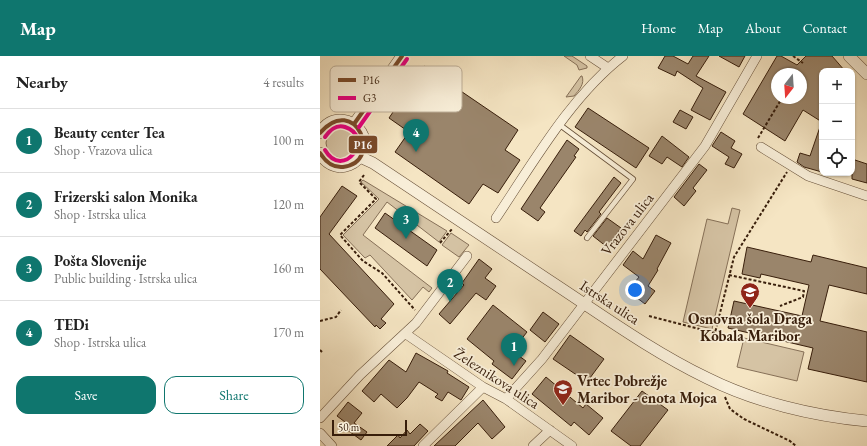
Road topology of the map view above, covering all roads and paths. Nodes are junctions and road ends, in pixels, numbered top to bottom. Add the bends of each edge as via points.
1 (402, 56) edge
2 (590, 56) edge
3 (623, 56) edge
4 (757, 56) edge
5 (793, 56) edge
6 (849, 56) edge
7 (803, 63) dead end
8 (395, 66) edge
9 (608, 68) junction
10 (867, 74) edge
11 (778, 104) edge
12 (362, 112) edge
13 (325, 120) edge
14 (354, 124) junction
15 (560, 125) junction
16 (320, 133) edge
17 (761, 147) joint
18 (360, 157) junction
19 (322, 161) edge
20 (791, 166) junction
21 (364, 175) dead end
22 (867, 196) edge
23 (496, 218) dead end
24 (452, 229) dead end
25 (587, 238) dead end
26 (440, 243) dead end
27 (467, 256) dead end
28 (729, 275) junction
29 (584, 303) junction
30 (780, 306) dead end
31 (342, 310) dead end
32 (649, 316) dead end
33 (421, 317) junction
34 (320, 321) edge
35 (406, 334) junction
36 (483, 387) junction
37 (724, 394) dead end
38 (506, 399) junction
39 (320, 418) edge
40 (867, 421) edge
41 (550, 430) junction
42 (320, 433) edge
43 (332, 446) edge
44 (423, 446) edge
45 (533, 446) edge
46 (572, 446) edge
47 (796, 446) edge

1 - 8 street
2 - 9 street
3 - 9 street
4 - 29 street, Vrazova ulica via 705,146
5 - 7 path
6 - 10 street
9 - 15 street
11 - 17 path via 758,138
12 - 14 street
13 - 14 street via 342,120
13 - 16 street
14 - 18 street via 363,136
15 - 23 street
15 - 25 lane via 633,179
17 - 20 street
18 - 19 street via 355,162 341,167
18 - 29 street, Istrska ulica via 373,163
20 - 22 street via 814,178
20 - 28 path via 734,257
21 - 33 path via 359,182 376,199 340,235 363,261 382,273
24 - 26 path
27 - 33 street
28 - 30 path via 804,291 803,296
28 - 32 path via 715,333
29 - 38 street, Vrazova ulica via 542,359
29 - 40 street, Istrska ulica via 655,349 707,378 784,406
31 - 34 path via 336,317
33 - 35 street
35 - 36 street, Železnikova ulica
35 - 39 street via 360,375
36 - 38 street, Železnikova ulica
36 - 44 street
37 - 47 path via 730,409
38 - 41 street, Železnikova ulica
41 - 45 street
41 - 46 street, Železnikova ulica
42 - 43 street

